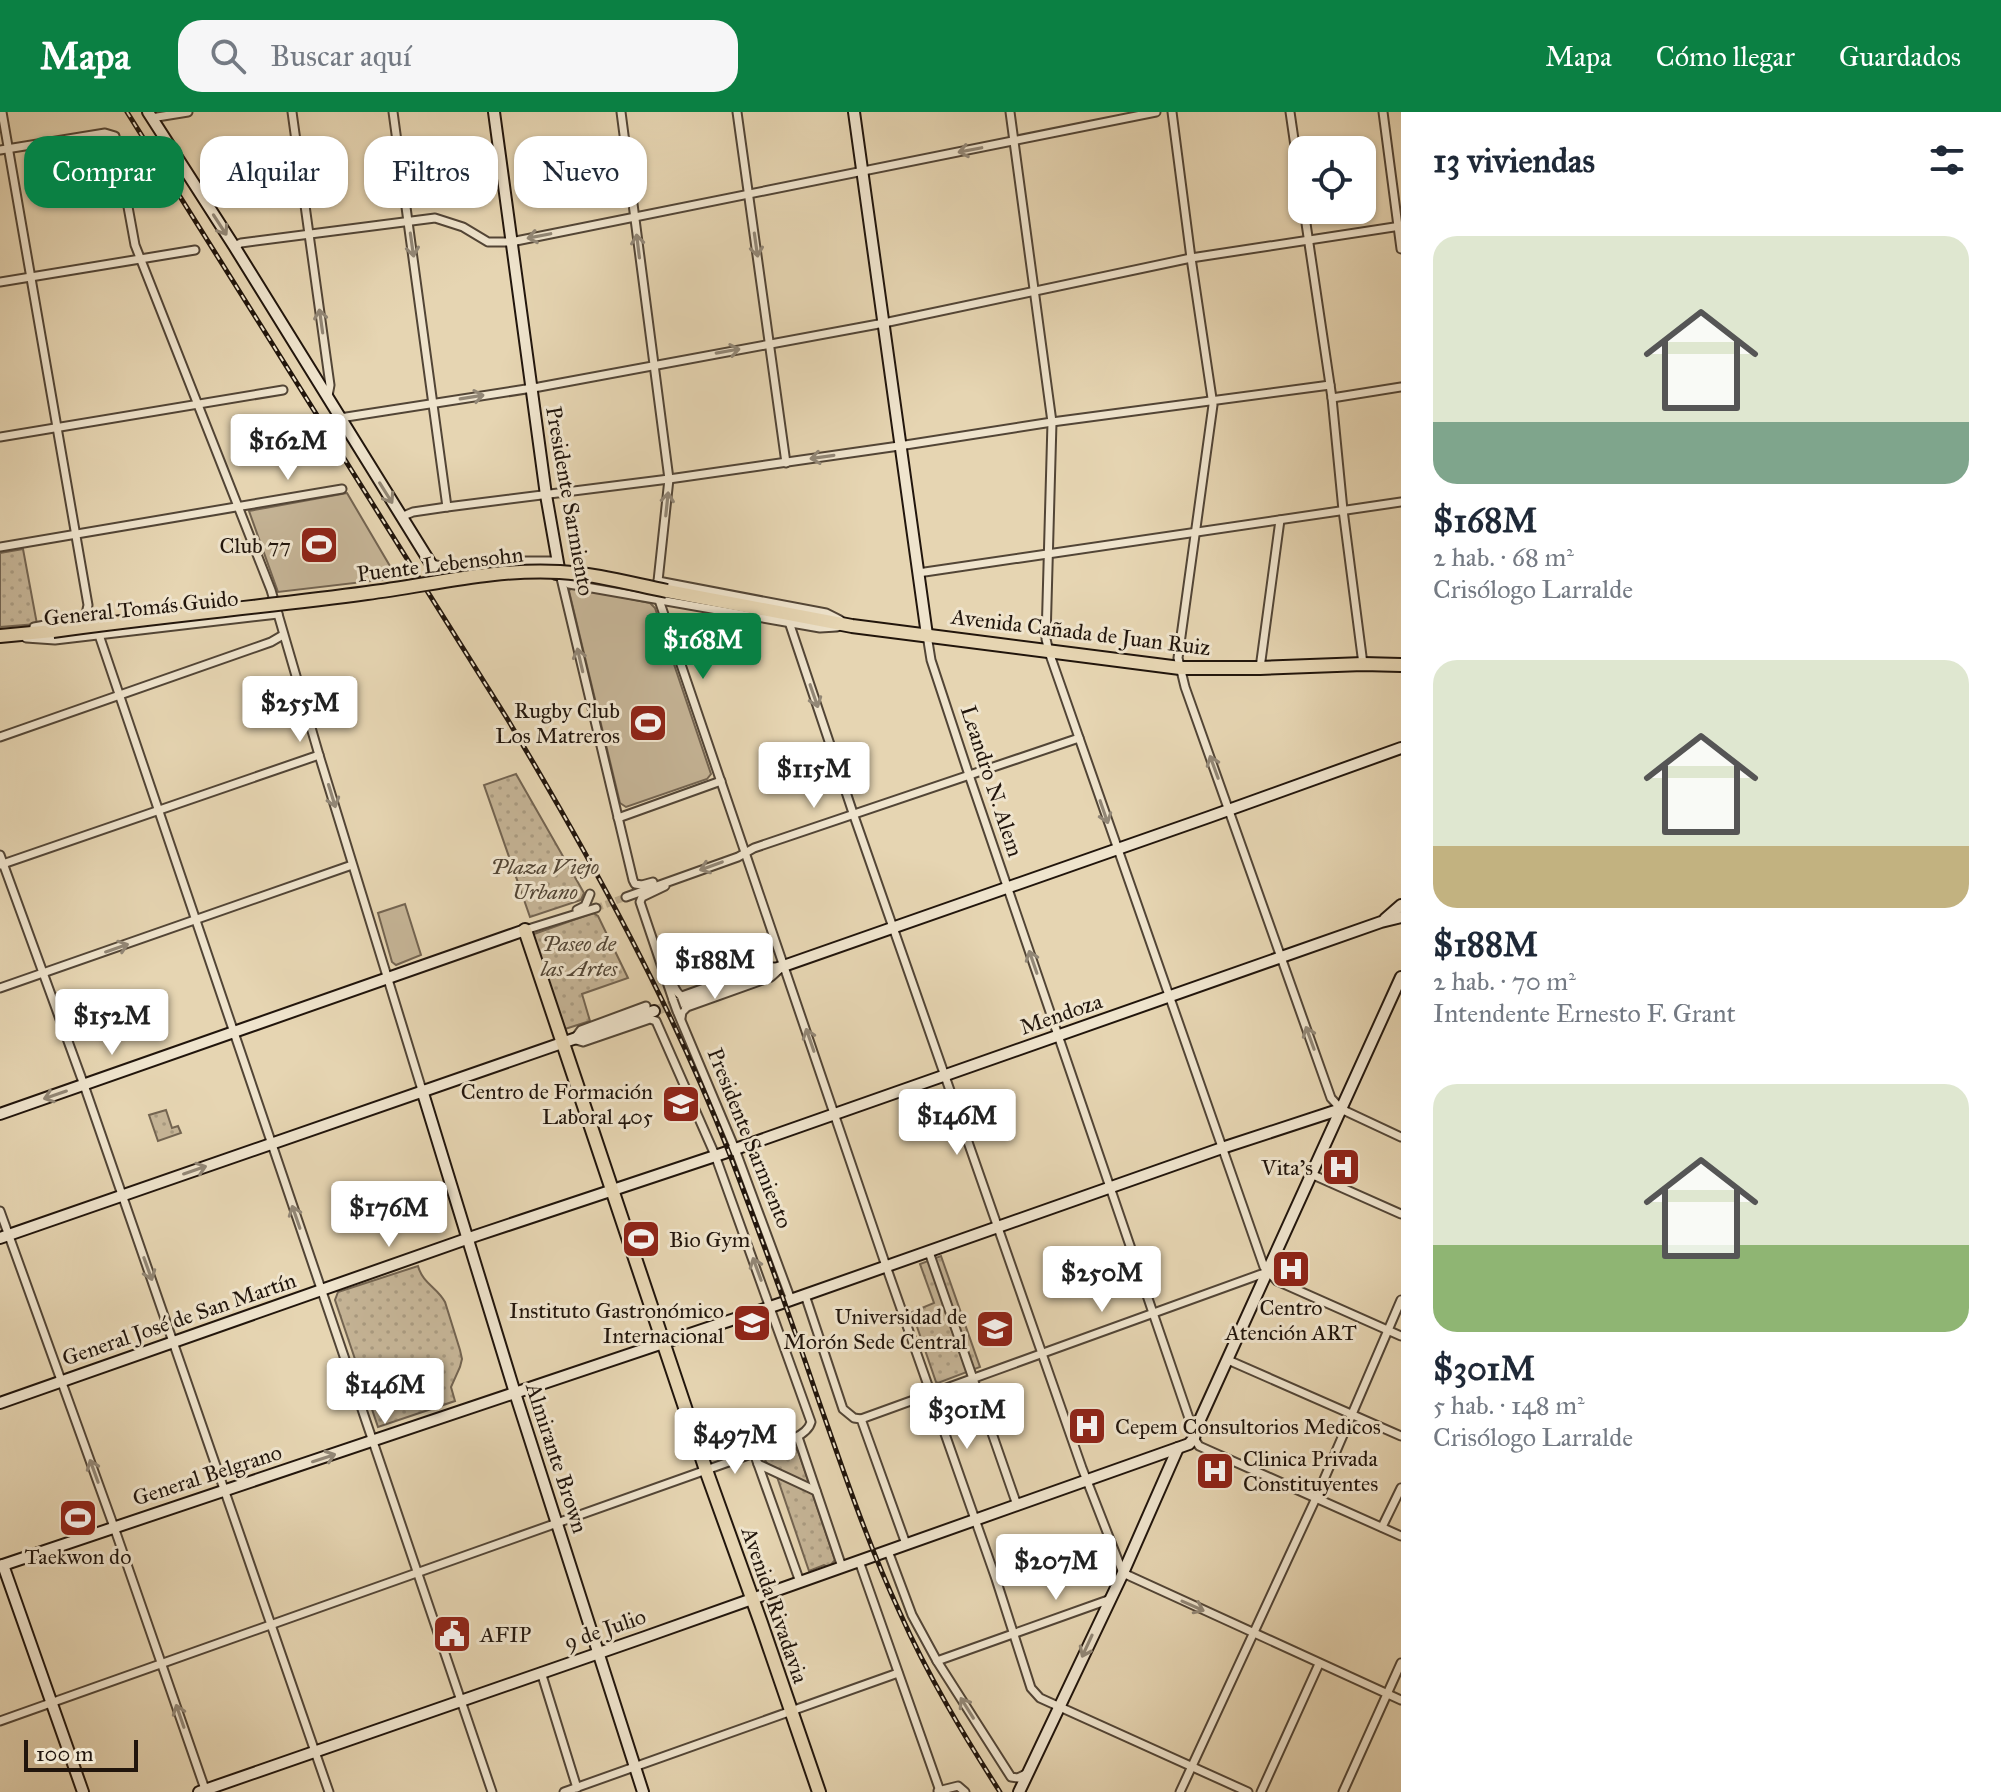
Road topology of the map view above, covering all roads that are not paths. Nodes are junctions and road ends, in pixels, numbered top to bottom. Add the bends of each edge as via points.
1 (2, 112) edge
2 (188, 112) edge
3 (292, 112) edge
4 (393, 112) edge
5 (494, 112) edge
6 (621, 112) edge
7 (737, 112) edge
8 (854, 112) edge
9 (1010, 112) edge
10 (1156, 112) edge
11 (1172, 112) edge
12 (1290, 112) edge
13 (1383, 112) edge
14 (150, 115) edge
15 (1294, 136) edge
16 (1014, 141) junction
17 (4, 150) edge
18 (863, 172) junction
19 (748, 194) junction
20 (635, 217) junction
21 (408, 221) junction
22 (1306, 224) edge
23 (1399, 226) edge
24 (309, 233) junction
25 (1308, 239) junction
26 (511, 242) junction
27 (234, 246) junction
28 (1401, 249) edge
29 (195, 250) dead end
30 (1191, 258) junction
31 (140, 259) junction
32 (31, 277) junction
33 (0, 282) edge
34 (1033, 292) junction
35 (884, 323) junction
36 (770, 343) junction
37 (653, 364) junction
38 (1330, 385) junction
39 (1401, 387) edge
40 (531, 388) junction
41 (283, 390) dead end
42 (1332, 398) junction
43 (328, 399) junction
44 (1213, 401) junction
45 (199, 403) junction
46 (432, 403) junction
47 (340, 418) junction
48 (1052, 422) junction
49 (57, 428) junction
50 (0, 437) edge
51 (899, 446) junction
52 (786, 463) junction
53 (669, 479) junction
54 (342, 489) dead end
55 (546, 495) junction
56 (1401, 502) edge
57 (239, 506) junction
58 (447, 507) junction
59 (1343, 510) junction
60 (401, 517) junction
61 (1280, 520) junction
62 (1195, 533) junction
63 (76, 535) junction
64 (0, 547) edge
65 (1050, 553) junction
66 (558, 561) junction
67 (431, 564) junction
68 (918, 573) junction
69 (560, 574) junction
70 (433, 580) junction
71 (660, 590) junction
72 (277, 610) junction
73 (789, 622) junction
74 (829, 622) joint
75 (852, 626) junction
76 (53, 631) joint
77 (5, 635) edge
78 (99, 635) junction
79 (283, 635) junction
80 (927, 635) junction
81 (1049, 652) junction
82 (1363, 664) junction
83 (1401, 665) edge
84 (1180, 668) junction
85 (1260, 668) junction
86 (119, 695) junction
87 (0, 737) edge
88 (1079, 738) junction
89 (1401, 748) edge
90 (319, 755) junction
91 (969, 775) junction
92 (721, 781) junction
93 (1229, 810) junction
94 (158, 811) junction
95 (853, 813) junction
96 (618, 818) junction
97 (1117, 850) junction
98 (746, 852) junction
99 (0, 855) edge
100 (2, 864) edge
101 (352, 865) junction
102 (672, 880) junction
103 (1007, 888) junction
104 (590, 894) dead end
105 (626, 897) tunnel mouth
106 (1401, 905) edge
107 (596, 908) tunnel mouth
108 (1401, 917) edge
109 (195, 921) junction
110 (552, 921) junction
111 (1381, 922) junction
112 (893, 927) junction
113 (525, 930) junction
114 (1281, 958) junction
115 (783, 966) junction
116 (43, 973) junction
117 (665, 975) junction
118 (1401, 977) edge
119 (388, 978) junction
120 (0, 988) edge
121 (1169, 998) junction
122 (676, 1005) junction
123 (651, 1012) joint
124 (681, 1021) junction
125 (234, 1032) junction
126 (1059, 1036) junction
127 (568, 1041) junction
128 (945, 1076) junction
129 (84, 1085) junction
130 (422, 1090) junction
131 (1341, 1109) junction
132 (0, 1114) edge
133 (835, 1114) junction
134 (1401, 1137) edge
135 (270, 1144) junction
136 (1222, 1148) junction
137 (735, 1149) junction
138 (715, 1155) junction
139 (1311, 1174) junction
140 (1110, 1189) junction
141 (612, 1191) junction
142 (121, 1196) junction
143 (0, 1211) edge
144 (1401, 1214) edge
145 (998, 1228) junction
146 (4, 1236) edge
147 (467, 1239) junction
148 (929, 1252) junction
149 (886, 1266) junction
150 (1267, 1272) junction
151 (322, 1291) junction
152 (805, 1295) junction
153 (791, 1300) junction
154 (1401, 1300) edge
155 (771, 1307) junction
156 (1153, 1313) junction
157 (1388, 1330) junction
158 (1401, 1336) edge
159 (174, 1342) junction
160 (663, 1344) junction
161 (1042, 1353) junction
162 (1228, 1360) junction
163 (973, 1378) junction
164 (61, 1382) junction
165 (515, 1393) junction
166 (931, 1393) junction
167 (0, 1403) edge
168 (1352, 1414) junction
169 (861, 1419) junction
170 (1401, 1436) edge
171 (798, 1437) junction
172 (1194, 1438) junction
173 (374, 1441) junction
174 (1178, 1448) junction
175 (754, 1453) junction
176 (758, 1464) junction
177 (706, 1470) junction
178 (1087, 1480) junction
179 (1401, 1488) edge
180 (224, 1491) junction
181 (816, 1491) junction
182 (1316, 1498) junction
183 (1017, 1505) junction
184 (975, 1520) junction
185 (557, 1524) junction
186 (114, 1527) junction
187 (1382, 1527) junction
188 (1401, 1536) edge
189 (906, 1544) junction
190 (888, 1551) junction
191 (859, 1561) junction
192 (1, 1563) edge
193 (842, 1567) junction
194 (418, 1572) junction
195 (1123, 1573) junction
196 (800, 1582) junction
197 (753, 1599) junction
198 (1108, 1600) junction
199 (271, 1625) junction
200 (1253, 1633) junction
201 (1014, 1634) junction
202 (598, 1653) junction
203 (937, 1661) junction
204 (1401, 1663) edge
205 (161, 1664) junction
206 (1319, 1664) junction
207 (541, 1672) junction
208 (898, 1673) junction
209 (1387, 1694) junction
210 (461, 1700) junction
211 (1401, 1700) edge
212 (52, 1703) junction
213 (1059, 1707) junction
214 (792, 1712) junction
215 (0, 1721) edge
216 (316, 1751) junction
217 (1191, 1766) junction
218 (635, 1767) junction
219 (1028, 1773) junction
220 (577, 1788) junction
221 (204, 1791) edge
222 (83, 1792) edge
223 (329, 1792) edge
224 (492, 1792) edge
225 (564, 1792) edge
226 (643, 1792) edge
227 (819, 1792) edge
228 (938, 1792) edge
229 (965, 1792) edge
230 (1022, 1792) edge
231 (1180, 1792) edge
232 (1248, 1792) edge
233 (1261, 1792) edge
234 (1343, 1792) edge

1 - 17 street
2 - 14 street
3 - 24 street
4 - 21 street
5 - 26 street, Presidente Sarmiento
6 - 20 street
7 - 19 street
8 - 18 street, Leandro N. Alem
9 - 16 street
10 - 16 street
11 - 30 street
12 - 15 street
13 - 23 street
14 -> 27 street
16 -> 18 street
16 - 34 street
17 - 31 street via 113,134
17 - 32 street
18 - 19 street
18 - 35 street, Leandro N. Alem
19 - 20 street
19 -> 36 street
20 -> 26 street
37 -> 20 street
21 - 24 street
21 - 26 street via 443,220 488,242
21 -> 46 street
22 - 25 street
23 - 25 street
23 - 28 street
24 - 27 street
43 -> 24 street
25 - 30 street
25 - 38 street
26 - 40 street, Presidente Sarmiento
27 - 43 street
29 - 31 street
30 - 34 street
30 - 44 street
31 - 32 street
31 - 45 street
32 - 33 street
32 - 49 street
34 - 35 street
34 - 48 street
35 - 36 street
35 - 51 street, Leandro N. Alem
37 -> 36 street
36 - 52 street
37 - 40 street
37 - 53 street
38 - 42 street
38 - 44 street
39 - 42 street
46 -> 40 street
40 - 55 street, Presidente Sarmiento
41 - 45 street
42 - 59 street
43 - 47 street
44 - 48 street
44 - 62 street
45 - 49 street
45 - 57 street
46 - 47 street
46 - 58 street
47 -> 60 street
48 - 51 street
48 - 65 street
49 - 50 street
49 - 63 street
51 -> 52 street
51 - 68 street, Leandro N. Alem
52 - 53 street
53 - 55 street
71 -> 53 street
54 - 57 street
55 - 58 street
55 - 66 street, Presidente Sarmiento
56 - 59 street
57 - 63 street
57 - 72 street
58 - 60 street
59 - 61 street
59 - 82 street
60 - 67 street
61 - 62 street
61 - 85 street
62 - 65 street
62 - 84 street
63 - 64 street
63 - 77 street, General Tomás Guido via 86,614
65 - 68 street
65 - 81 street
66 - 67 street
66 - 69 street, Presidente Sarmiento
67 - 70 street
68 - 80 street, Leandro N. Alem
69 - 70 street, Avenida Cañada de Juan Ruiz
69 - 71 street, Avenida Cañada de Juan Ruiz
69 - 71 street, Avenida Cañada de Juan Ruiz via 569,584
96 -> 69 street, Presidente Sarmiento
70 - 72 street, Avenida Cañada de Juan Ruiz via 409,589
71 - 73 street, Avenida Cañada de Juan Ruiz
71 - 74 main road, Puente Lebensohn
71 - 75 street, Avenida Cañada de Juan Ruiz via 826,613
71 - 76 main road, Puente Lebensohn, bridge via 575,573 532,572
71 - 92 street
72 - 78 street, General Tomás Guido
72 - 79 street
73 - 75 street, Avenida Cañada de Juan Ruiz via 820,628
73 -> 95 street
74 - 75 main road, Avenida Cañada de Juan Ruiz
75 - 80 main road, Avenida Cañada de Juan Ruiz
76 - 77 main road, General Tomás Guido
77 - 78 street, General Tomás Guido via 45,640
78 - 86 street
79 - 86 street
79 - 90 street
80 - 81 main road, Avenida Cañada de Juan Ruiz
80 - 91 street, Leandro N. Alem
81 - 84 main road, Avenida Cañada de Juan Ruiz
81 - 88 street
82 - 83 main road, Avenida Cañada de Juan Ruiz
82 - 85 main road, Avenida Cañada de Juan Ruiz
84 - 85 main road, Avenida Cañada de Juan Ruiz
93 -> 84 street
86 - 87 street
86 - 94 street
88 - 91 street
88 -> 97 street
89 - 93 street
90 - 94 street
90 -> 101 street
91 - 95 street
91 - 103 street, Leandro N. Alem
92 - 96 street
92 - 98 street
93 - 97 street
93 - 114 street
94 - 100 street
94 - 109 street
95 - 98 street
95 - 112 street
96 - 102 street, Presidente Sarmiento via 635,884
97 - 103 street
97 - 121 street
98 -> 102 street
98 - 115 street
99 - 100 street
100 - 116 street
101 - 109 street
101 - 119 street
102 - 105 street
102 - 117 street, Presidente Sarmiento via 641,899
103 - 112 street
126 -> 103 street, Leandro N. Alem
104 - 110 street via 583,908
106 - 111 street
107 - 110 street
108 - 111 street, Mendoza
116 -> 109 street
109 - 125 street
110 - 113 street
111 - 114 street, Mendoza
112 - 115 street
112 - 128 street
113 - 119 street
113 - 127 main road, Avenida Rivadavia
114 - 121 street, Mendoza
131 -> 114 street via 1331,1098
115 - 117 street via 766,966 682,996
115 - 122 street
115 - 124 street via 771,977 687,1007
133 -> 115 street
116 - 120 street
116 - 129 street
117 - 122 street, Presidente Sarmiento
118 - 131 street
119 - 125 street
119 - 130 street
121 - 126 street, Mendoza
121 - 136 street
122 - 124 street, Presidente Sarmiento
123 - 127 street
123 - 138 street, Presidente Sarmiento
124 - 137 street, Presidente Sarmiento
125 - 129 street
125 - 135 street
126 - 128 street, Mendoza
126 - 140 street, Leandro N. Alem
127 - 130 street
127 - 141 main road, Avenida Rivadavia
128 - 133 street, Mendoza
128 - 145 street
129 -> 132 street
129 - 142 street
130 - 135 street
130 - 147 street, Almirante Brown
131 - 134 street
131 - 136 street, General Belgrano
131 - 139 street
133 - 137 street, Mendoza
133 - 149 street
142 -> 135 street
151 -> 135 street
136 - 140 street, General Belgrano
136 - 150 street
137 - 138 street, General José de San Martín
137 - 153 street, Presidente Sarmiento
138 - 141 street, General José de San Martín
155 -> 138 street, Presidente Sarmiento
139 - 144 street
139 - 150 street
140 - 145 street, General Belgrano
140 - 156 street, Leandro N. Alem
141 - 147 street, General José de San Martín
141 - 160 main road, Avenida Rivadavia
142 - 146 street
142 -> 159 street
143 - 146 street
145 - 148 street, General Belgrano
145 - 161 street
146 - 164 street
147 - 151 street, General José de San Martín
147 - 165 street, Almirante Brown
148 - 149 street, General Belgrano
148 - 163 street
149 - 152 street, General Belgrano
149 - 166 street
150 - 156 street
150 - 157 street
150 - 162 street
151 - 159 street, General José de San Martín
151 - 173 street
152 - 153 street, General Belgrano
152 - 169 street via 843,1409
153 - 155 street, General Belgrano
154 - 157 street
155 - 160 street, General Belgrano
155 - 171 street, Presidente Sarmiento via 811,1422
156 - 161 street
156 - 172 street, Leandro N. Alem
157 - 158 street
157 - 168 street
159 - 164 street, General José de San Martín
159 - 180 street
160 - 165 street, General Belgrano
160 - 177 main road, Avenida Rivadavia
161 - 163 street
161 - 178 street
162 - 168 street
162 - 172 street
163 - 166 street
163 - 183 street
164 - 167 street, General José de San Martín
186 -> 164 street
165 - 173 street, General Belgrano
165 - 185 street, Almirante Brown
166 - 169 street
166 - 184 street
168 - 170 street
168 - 182 street
169 - 189 street
171 - 175 street
171 - 181 street
172 - 174 street, 9 de Julio
172 - 182 street via 1199,1446
180 -> 173 street, General Belgrano
173 - 194 street
174 - 178 street, 9 de Julio
174 - 195 street
175 - 176 street
175 - 177 street
176 - 181 street
176 - 196 street
177 - 185 street
177 - 197 main road, Avenida Rivadavia
178 - 183 street, 9 de Julio
178 - 195 street
179 - 187 street
180 - 186 street, General Belgrano
180 - 199 street
181 - 193 street
182 - 187 street
182 - 200 street
183 - 184 street, 9 de Julio
184 - 189 street, 9 de Julio
184 - 201 street
185 - 194 street
185 - 202 street, Almirante Brown
186 - 192 street, General Belgrano
186 - 205 street
187 - 188 street
189 - 190 street, 9 de Julio
190 - 191 street, 9 de Julio
190 - 203 street via 908,1607
191 - 193 street, 9 de Julio
191 - 208 street
192 - 212 street
193 - 196 street, 9 de Julio
194 - 199 street
194 - 210 street
195 - 198 street
195 -> 200 street
196 - 197 street, 9 de Julio
197 - 202 street, 9 de Julio
197 - 214 main road, Avenida Rivadavia
198 - 201 street
198 -> 213 street
199 - 205 street
199 - 216 street
200 - 206 street
200 - 217 street
201 - 203 street
201 - 213 street via 1031,1688
202 - 207 street, 9 de Julio
202 - 218 street, Almirante Brown
219 -> 203 street via 1014,1779 1009,1774
204 - 209 street
205 - 212 street
221 -> 205 street
206 - 209 street
206 - 233 street
207 - 210 street, 9 de Julio
207 - 220 street
208 - 214 street
208 - 228 street
209 - 211 street
209 - 234 street
210 - 216 street, 9 de Julio
210 - 224 street
212 - 215 street
212 - 222 street
213 - 217 street
213 - 219 street
214 - 218 street
214 - 227 main road, Avenida Rivadavia
216 - 221 street, 9 de Julio
216 - 223 street
217 - 231 street
217 - 232 street
218 - 220 street
218 - 226 street, Almirante Brown
219 - 230 street
220 - 225 street
228 - 229 street via 954,1787

